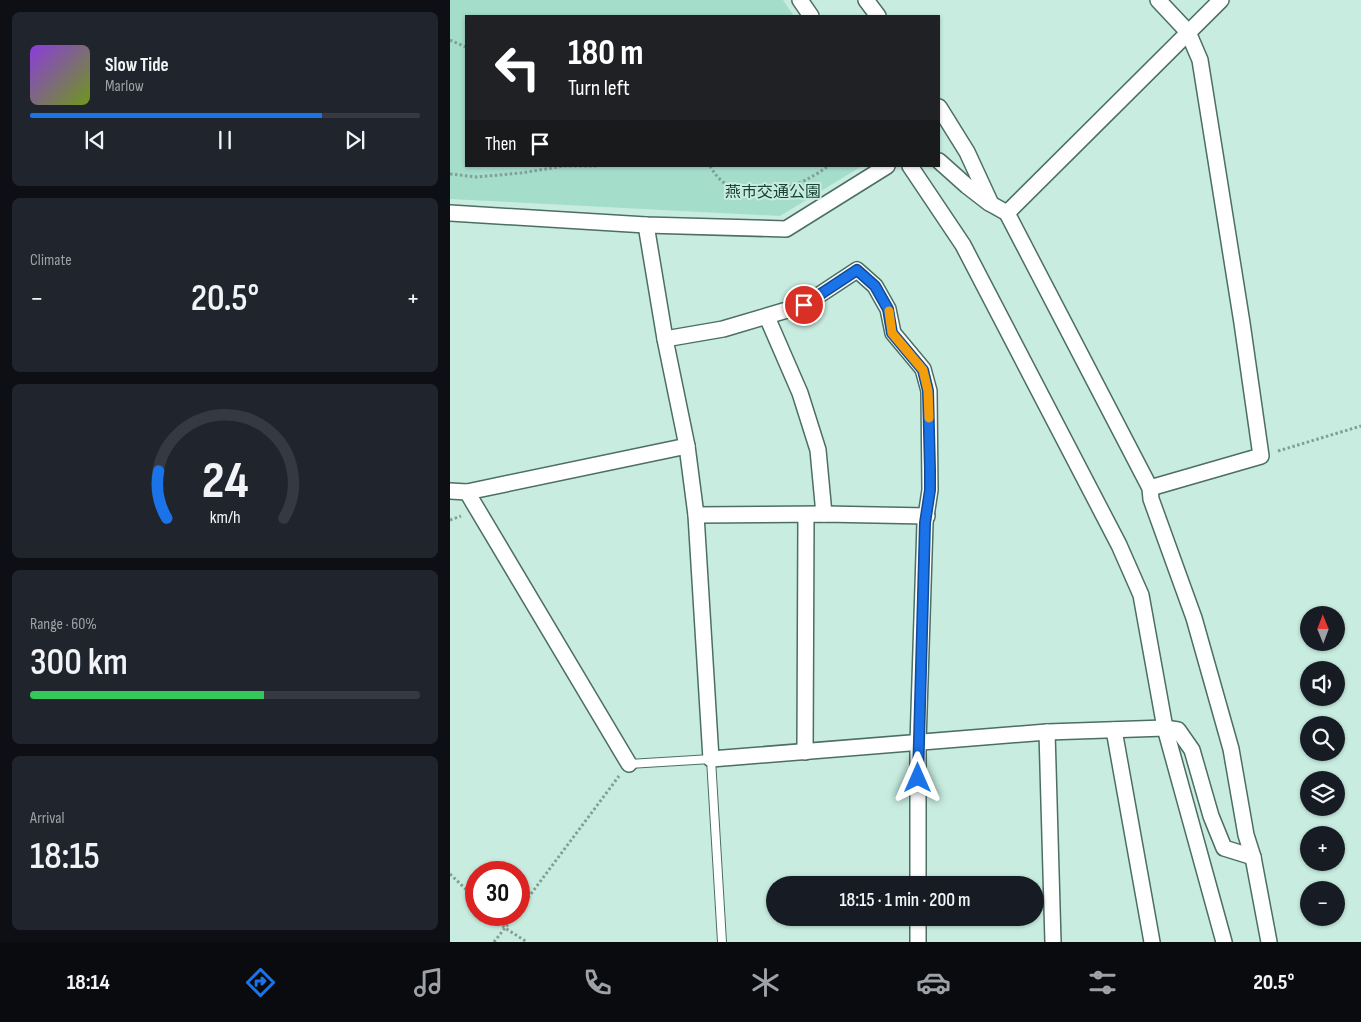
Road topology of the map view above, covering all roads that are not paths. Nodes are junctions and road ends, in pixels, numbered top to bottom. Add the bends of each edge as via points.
1 (800, 0) edge
2 (866, 0) edge
3 (1158, 0) edge
4 (1221, 0) edge
5 (810, 15) edge
6 (877, 15) edge
7 (1188, 32) junction
8 (940, 108) edge
9 (940, 162) edge
10 (885, 167) edge
11 (911, 167) edge
12 (991, 204) junction
13 (450, 213) edge
14 (1007, 214) junction
15 (646, 225) junction
16 (767, 317) junction
17 (665, 339) junction
18 (687, 446) junction
19 (1150, 488) junction
20 (450, 491) edge
21 (467, 492) junction
22 (824, 514) junction
23 (696, 515) junction
24 (806, 515) junction
25 (927, 516) junction
26 (1165, 728) junction
27 (1114, 730) junction
28 (1046, 732) junction
29 (918, 743) junction
30 (806, 752) junction
31 (712, 759) junction
32 (629, 764) joint
33 (1252, 857) junction
34 (918, 876) edge
35 (918, 926) edge
36 (722, 942) edge
37 (918, 942) edge
38 (1053, 942) edge
39 (1152, 942) edge
40 (1224, 942) edge
41 (1269, 942) edge

1 - 5 street
2 - 6 street
3 - 7 street
4 - 7 street
7 - 14 street
7 - 19 street via 1200,60 1261,456
8 - 12 street via 967,152
9 - 12 street
10 - 15 street via 786,229
11 - 26 street via 963,245 1119,545 1141,595
12 - 14 street
13 - 15 street
14 - 19 street
15 - 17 street
16 - 17 street
16 - 22 street via 800,394 818,450
16 - 25 street via 804,305 857,270 875,286 888,309 892,333 923,370 928,391 930,490
17 - 18 street
18 - 21 street
18 - 23 street
19 - 33 street via 1151,499 1194,618 1231,749
20 - 21 street
21 - 32 street
22 - 24 street
22 - 25 street
23 - 24 street
23 - 31 street
24 - 30 street
25 - 29 street
26 - 27 street
26 - 33 street via 1178,730 1192,750 1224,848
26 - 40 street
27 - 28 street
27 - 39 street
28 - 29 street
28 - 38 street
29 - 30 street
29 - 34 street
30 - 31 street
31 - 32 lane
31 - 36 lane
33 - 41 street
35 - 37 street

